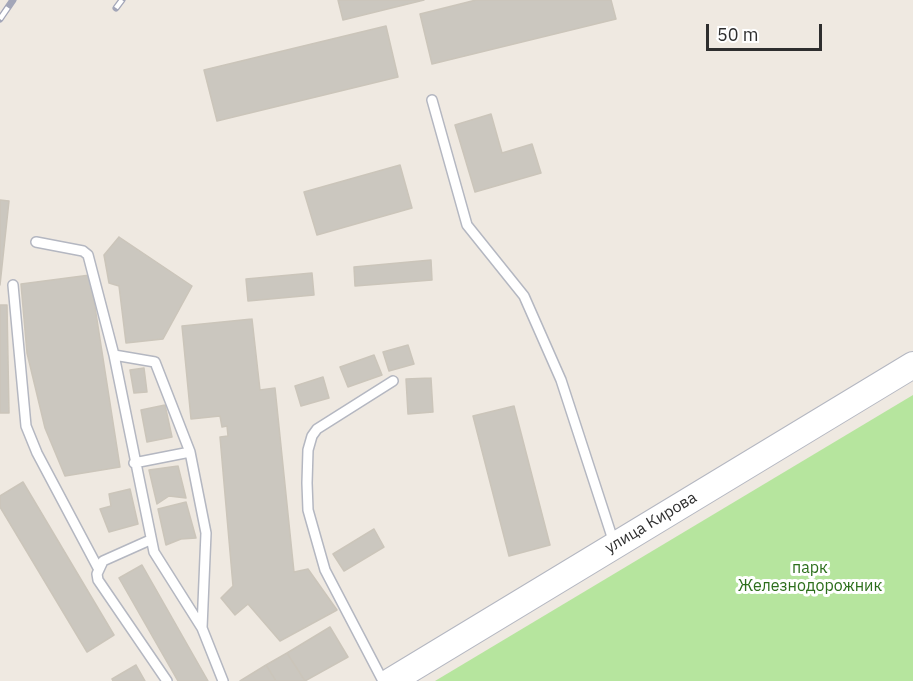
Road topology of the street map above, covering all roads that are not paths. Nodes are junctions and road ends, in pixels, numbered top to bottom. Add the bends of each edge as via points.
1 (432, 100) dead end
2 (36, 242) dead end
3 (13, 285) dead end
4 (114, 354) junction
5 (913, 365) edge
6 (393, 381) dead end
7 (190, 452) junction
8 (134, 463) junction
9 (150, 540) junction
10 (614, 545) junction
11 (98, 568) junction
12 (202, 628) junction
13 (167, 681) edge
14 (223, 681) edge
15 (383, 681) edge
16 (391, 681) edge

1 - 10 lane via 467,225 524,296 561,380
2 - 4 lane via 88,255
3 - 11 lane via 26,426
4 - 7 lane via 155,362
4 - 8 lane
5 - 10 main road, улица Кирова
6 - 15 lane via 317,429 308,450 308,510 325,570
7 - 8 lane
7 - 12 lane via 206,533
8 - 9 lane
9 - 11 lane via 103,561
9 - 12 lane via 159,563
10 - 16 main road, улица Кирова
11 - 13 lane via 98,580
12 - 14 lane

